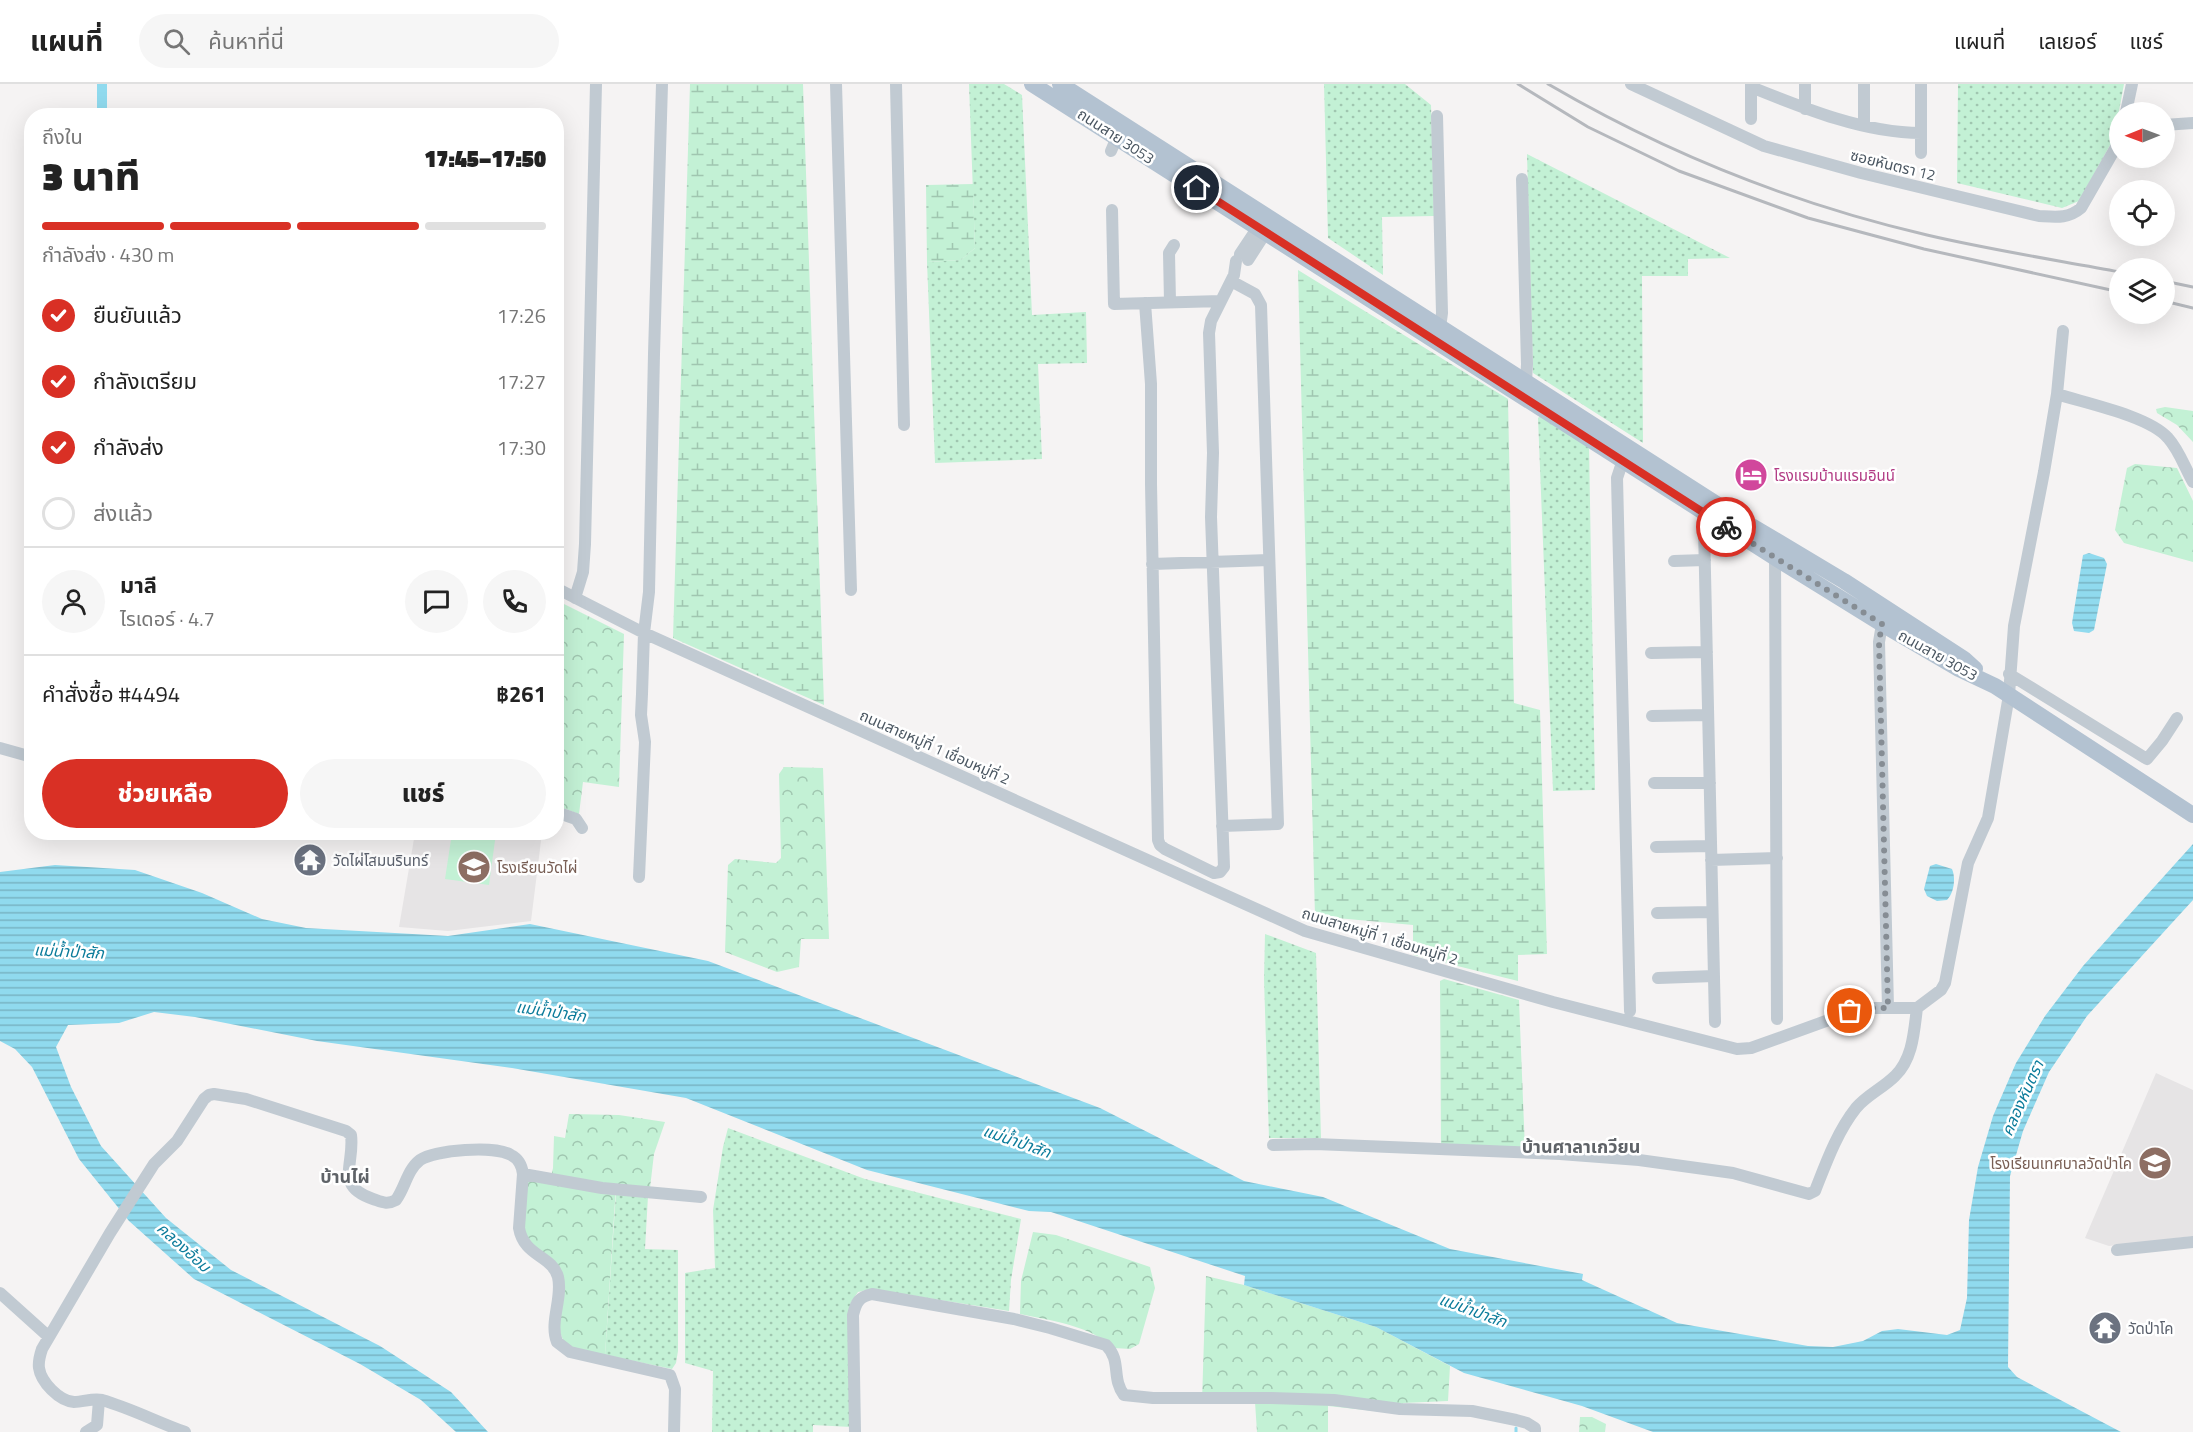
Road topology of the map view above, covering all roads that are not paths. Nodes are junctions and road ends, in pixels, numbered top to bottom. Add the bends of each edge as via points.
1 (596, 84) edge
2 (662, 84) edge
3 (836, 84) edge
4 (896, 84) edge
5 (1032, 84) edge
6 (1060, 84) edge
7 (1631, 84) edge
8 (1805, 84) edge
9 (1864, 84) edge
10 (1921, 84) edge
11 (2132, 84) edge
12 (1751, 85) edge
13 (2128, 102) edge
14 (1805, 109) junction
15 (1437, 116) dead end
16 (1751, 119) dead end
17 (2193, 123) edge
18 (2175, 124) edge
19 (1864, 125) junction
20 (1921, 133) junction
21 (1921, 153) dead end
22 (2109, 159) edge
23 (1522, 179) dead end
24 (1112, 210) dead end
25 (1262, 229) junction
26 (1174, 245) dead end
27 (1232, 278) junction
28 (1221, 301) junction
29 (1170, 302) junction
30 (1145, 303) junction
31 (1440, 328) junction
32 (2063, 331) dead end
33 (1526, 382) junction
34 (2057, 394) junction
35 (904, 425) dead end
36 (1623, 460) junction
37 (2193, 482) edge
38 (1707, 514) junction
39 (1777, 540) junction
40 (1774, 557) junction
41 (1269, 560) junction
42 (1705, 560) junction
43 (1674, 561) dead end
44 (1213, 562) junction
45 (1152, 564) junction
46 (851, 590) dead end
47 (564, 592) edge
48 (575, 597) junction
49 (1882, 624) junction
50 (644, 633) junction
51 (1651, 652) dead end
52 (1707, 652) junction
53 (2009, 674) junction
54 (1994, 685) junction
55 (2009, 695) junction
56 (1708, 715) junction
57 (1652, 716) dead end
58 (2176, 718) dead end
59 (0, 747) edge
60 (24, 754) edge
61 (1654, 783) dead end
62 (1710, 783) junction
63 (2186, 811) edge
64 (564, 815) edge
65 (1222, 826) junction
66 (582, 828) dead end
67 (1711, 846) junction
68 (1656, 847) dead end
69 (1777, 858) junction
70 (1711, 860) junction
71 (639, 877) dead end
72 (1712, 912) junction
73 (1657, 913) dead end
74 (1714, 976) junction
75 (1658, 978) dead end
76 (1888, 1008) junction
77 (1917, 1008) junction
78 (1630, 1011) dead end
79 (1777, 1019) dead end
80 (1715, 1022) dead end
81 (1272, 1145) dead end
82 (523, 1174) junction
83 (701, 1197) dead end
84 (2193, 1242) edge
85 (2117, 1250) dead end
86 (0, 1293) edge
87 (49, 1337) junction
88 (99, 1400) junction
89 (86, 1432) edge
90 (185, 1432) edge
91 (674, 1432) edge
92 (855, 1432) edge
93 (1535, 1432) edge

1 - 48 street via 585,544 583,572
2 - 50 street via 649,592
3 - 46 street
4 - 35 street
5 - 25 main road, ถนนสาย 3053 via 1114,144
6 - 31 main road, ถนนสาย 3053
7 - 22 street, ซอยหันตรา 12 via 1764,146 2039,216 2073,214
8 - 14 street
9 - 19 street
10 - 20 street
11 - 13 street
12 - 14 street
12 - 16 street
14 - 19 street
15 - 31 street
17 - 18 street
19 - 20 street via 1896,133
20 - 21 street
23 - 33 street
24 - 30 street via 1114,304
25 - 27 street via 1242,260 1234,265
25 - 36 main road, ถนนสาย 3053
26 - 29 street via 1169,253
27 - 28 street
27 - 41 street via 1255,294 1261,305
28 - 29 street
28 - 44 street via 1209,333
29 - 30 street
30 - 45 street via 1151,384
31 - 33 main road, ถนนสาย 3053
32 - 34 street
33 - 39 main road, ถนนสาย 3053
34 - 37 street via 2158,430 2169,438
34 - 53 street via 2014,626
36 - 38 main road, ถนนสาย 3053
36 - 78 street via 1617,478
38 - 40 main road, ถนนสาย 3053
38 - 42 street
39 - 40 street
39 - 54 main road, ถนนสาย 3053 via 1964,659
40 - 49 main road, ถนนสาย 3053
40 - 69 street
41 - 44 street
41 - 65 street via 1278,824
42 - 43 street
42 - 52 street
44 - 45 street
44 - 65 street
45 - 65 street via 1158,840 1165,849 1214,873 1220,872 1224,867
47 - 48 street, ถนนสายหมู่ที่ 1 เชื่อมหมู่ที่ 2
48 - 50 street, ถนนสายหมู่ที่ 1 เชื่อมหมู่ที่ 2
49 - 54 main road, ถนนสาย 3053
49 - 76 street via 1879,642
50 - 71 street via 641,715 645,742
50 - 76 street, ถนนสายหมู่ที่ 1 เชื่อมหมู่ที่ 2 via 1244,905 1344,944 1737,1049 1778,1040 1862,1008
51 - 52 street
52 - 56 street
53 - 55 street
53 - 58 street via 2147,759
54 - 55 main road, ถนนสาย 3053
55 - 63 main road, ถนนสาย 3053
55 - 77 street via 1988,818 1968,863 1945,983
56 - 57 street
56 - 62 street
59 - 60 street
61 - 62 street
62 - 67 street
64 - 66 street via 576,819
67 - 68 street
67 - 70 street
69 - 70 street
69 - 79 street
70 - 72 street
72 - 73 street
72 - 74 street
74 - 75 street
74 - 80 street
76 - 77 street, ถนนสายหมู่ที่ 1 เชื่อมหมู่ที่ 2
77 - 81 street via 1905,1065 1856,1108 1842,1128 1815,1191 1809,1194 1733,1173 1608,1157
82 - 83 street via 602,1188
82 - 87 street via 516,1159 504,1152 434,1154 418,1161 396,1200 383,1203 364,1196 348,1181 351,1135 346,1131 246,1099 214,1094 204,1099 177,1141 154,1164
82 - 91 street via 520,1237 554,1270 558,1280 557,1342 570,1352 670,1376 675,1389
84 - 85 street
86 - 87 street
87 - 88 street via 39,1368 51,1389 72,1402
88 - 89 street via 97,1425
88 - 90 street
92 - 93 street via 853,1315 861,1297 872,1294 1023,1322 1106,1345 1116,1362 1116,1378 1124,1395 1334,1400 1400,1409 1472,1411 1527,1423

